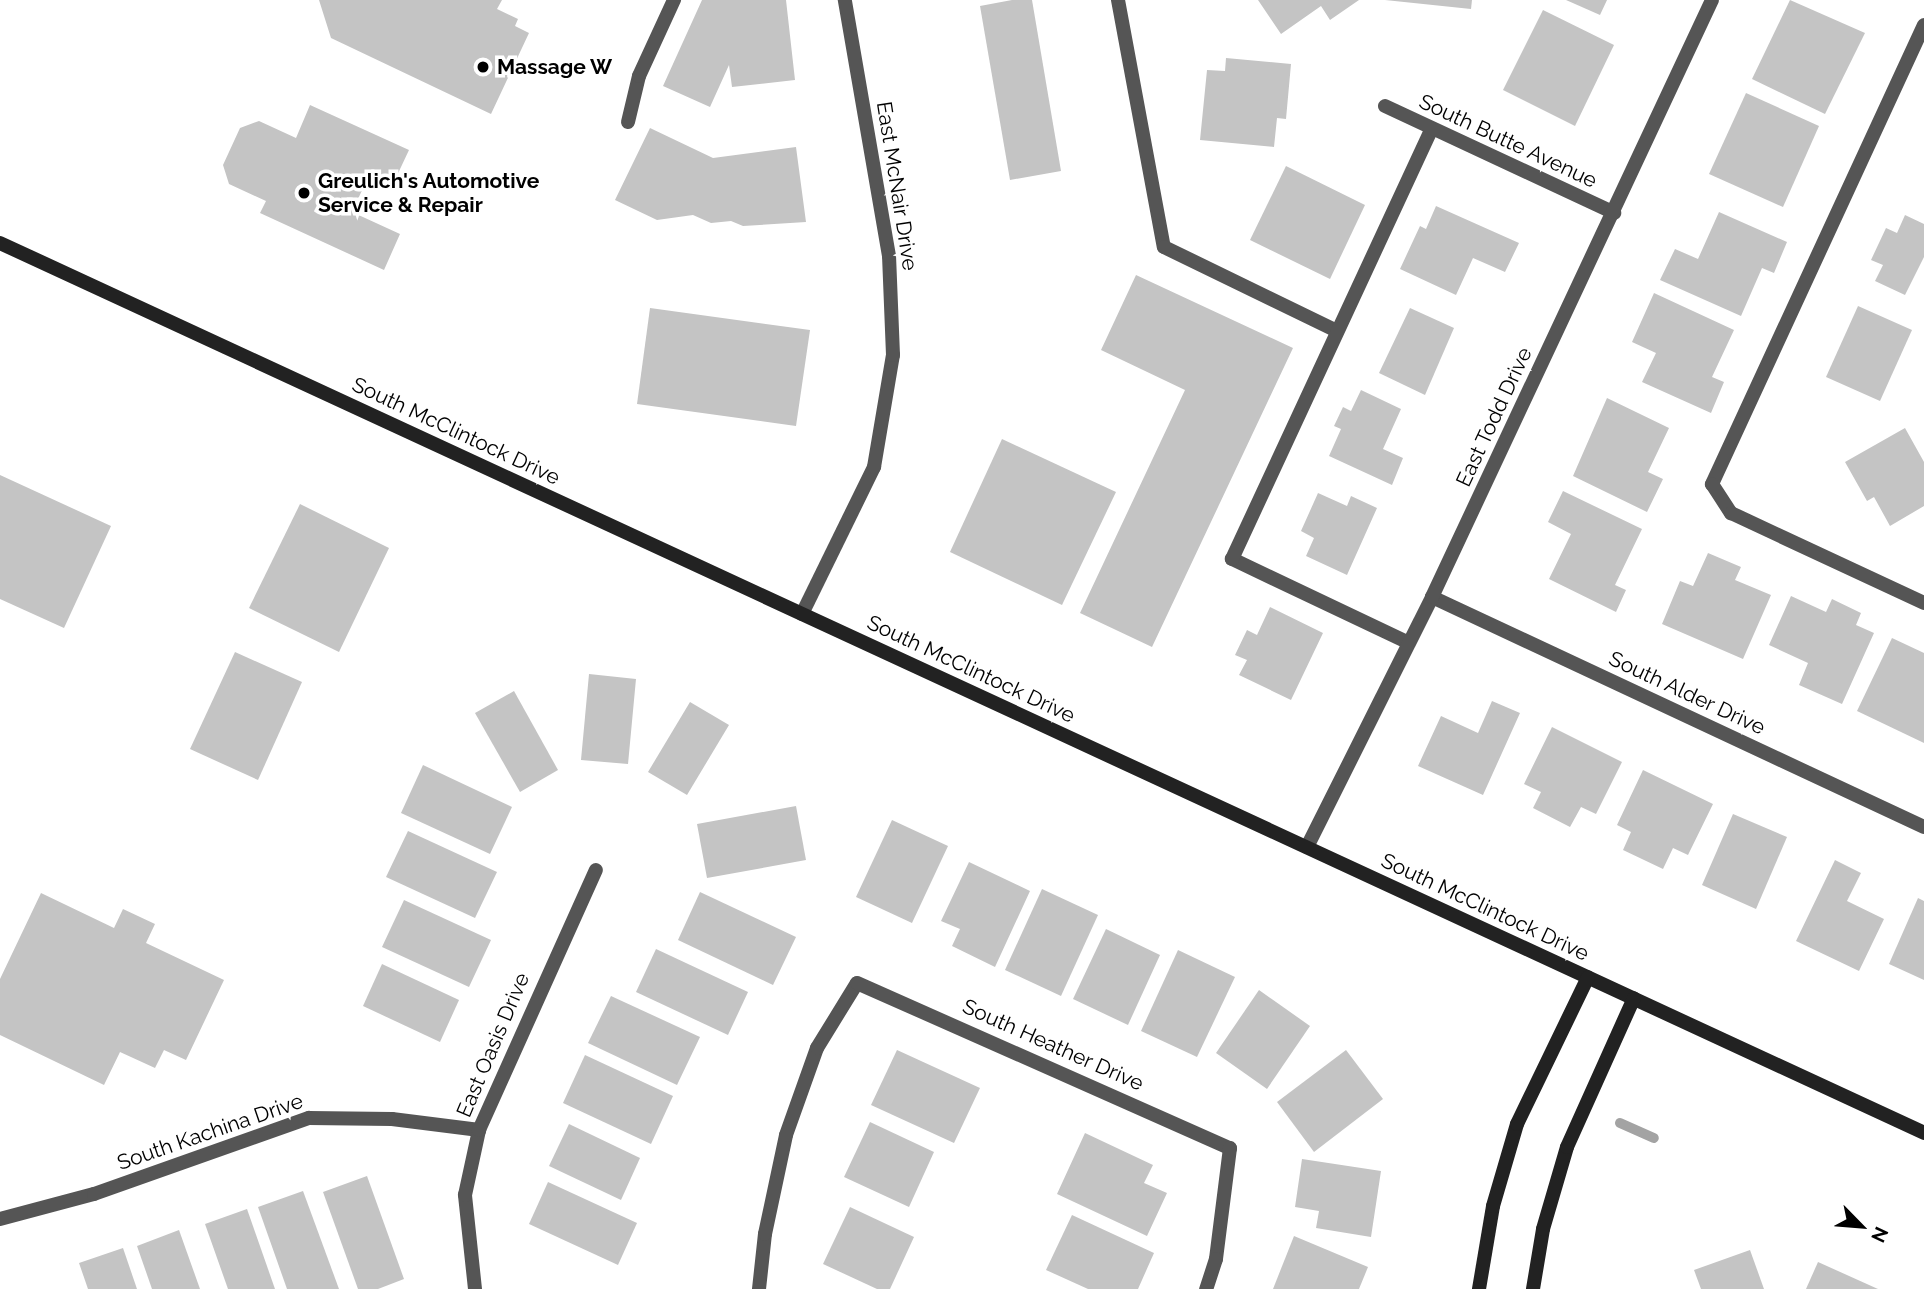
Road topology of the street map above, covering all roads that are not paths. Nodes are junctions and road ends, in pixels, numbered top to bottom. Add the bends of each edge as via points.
1 (674, 0) edge
2 (845, 0) edge
3 (1118, 0) edge
4 (1712, 0) edge
5 (1924, 25) edge
6 (1385, 106) dead end
7 (628, 122) dead end
8 (1433, 129) junction
9 (1614, 213) junction
10 (0, 243) edge
11 (1335, 330) junction
12 (1432, 597) junction
13 (1924, 603) edge
14 (802, 614) junction
15 (1407, 642) junction
16 (1924, 827) edge
17 (1307, 847) junction
18 (596, 870) dead end
19 (1588, 977) junction
20 (1634, 998) junction
21 (479, 1130) junction
22 (1924, 1133) edge
23 (0, 1219) edge
24 (475, 1289) edge
25 (759, 1289) edge
26 (1206, 1289) edge
27 (1479, 1289) edge
28 (1533, 1289) edge

1 - 7 street via 639,76
2 - 14 street, East McNair Drive via 889,256 893,355 874,467
3 - 11 street via 1164,247
4 - 9 street, East Todd Drive
5 - 13 street via 1712,484 1731,513
6 - 8 street, South Butte Avenue
8 - 9 street, South Butte Avenue
8 - 11 street
9 - 12 street, East Todd Drive
10 - 14 main road, South McClintock Drive
11 - 15 street via 1232,559
12 - 15 street, East Todd Drive
12 - 16 street, South Alder Drive
14 - 17 main road, South McClintock Drive
15 - 17 street, East Todd Drive
17 - 19 main road, South McClintock Drive
18 - 21 street, East Oasis Drive
19 - 20 main road, South McClintock Drive
19 - 27 main road via 1517,1124 1493,1206
20 - 22 main road, South McClintock Drive
20 - 28 main road via 1567,1147 1543,1229
21 - 23 street, South Kachina Drive via 392,1119 309,1118 94,1194
21 - 24 street, East Oasis Drive via 465,1195
25 - 26 street, South Heather Drive via 765,1234 786,1135 817,1048 856,983 1230,1148 1216,1259

